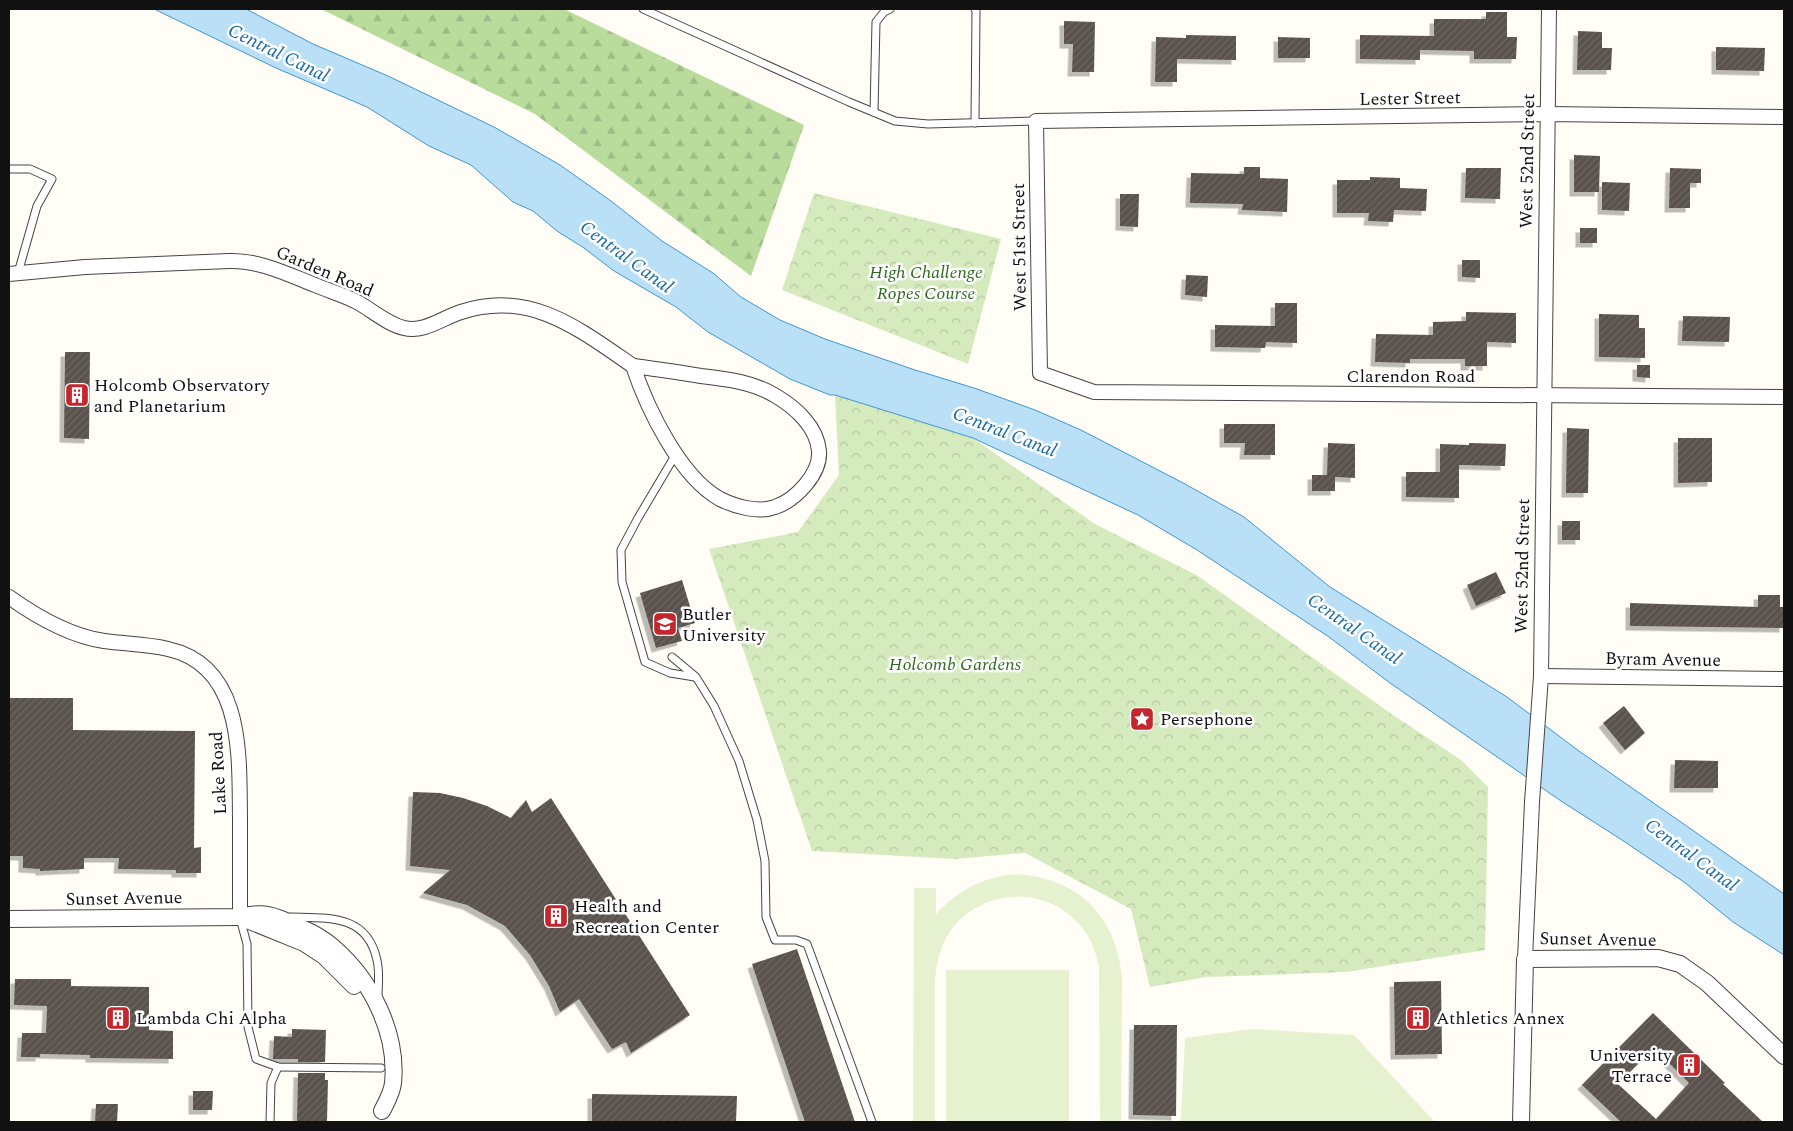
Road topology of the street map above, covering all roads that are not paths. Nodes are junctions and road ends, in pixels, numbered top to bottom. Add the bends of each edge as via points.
1 (643, 9) edge
2 (890, 9) edge
3 (975, 9) edge
4 (1549, 9) edge
5 (874, 112) junction
6 (1548, 114) junction
7 (1784, 116) edge
8 (1036, 121) junction
9 (976, 122) junction
10 (9, 169) edge
11 (13, 273) edge
12 (633, 366) junction
13 (1040, 373) joint
14 (1544, 395) junction
15 (1784, 397) edge
16 (676, 453) junction
17 (9, 597) edge
18 (672, 657) dead end
19 (1541, 676) junction
20 (696, 677) junction
21 (1784, 678) edge
22 (240, 917) junction
23 (277, 917) junction
24 (9, 919) edge
25 (1525, 958) junction
26 (378, 1004) junction
27 (384, 1039) junction
28 (1784, 1056) edge
29 (278, 1067) junction
30 (381, 1068) junction
31 (382, 1117) edge
32 (270, 1122) edge
33 (872, 1122) edge
34 (1521, 1122) edge

1 - 5 lane
2 - 5 lane via 876,22
3 - 9 lane
4 - 6 street, West 52nd Street
5 - 9 lane via 895,121 928,124
6 - 7 street, Lester Street
6 - 8 street, Lester Street
6 - 14 street, West 52nd Street
8 - 9 lane
8 - 13 street, West 51st Street
10 - 11 lane via 30,170 52,179 37,206
11 - 12 street, Garden Road via 105,266 248,262 264,265 352,300 407,329 424,328 456,313 481,307 502,305 534,309 563,320
12 - 16 street, Garden Road via 640,389
12 - 16 street, Garden Road via 740,381 762,389 790,406 807,423 816,436 819,450 814,474 797,494 775,507 758,509 735,505 706,490
13 - 14 street, Clarendon Road via 1094,392
14 - 15 street, Clarendon Road
14 - 19 street, West 52nd Street
16 - 20 lane via 621,550 622,582 645,662 670,673
17 - 22 street, Lake Road via 23,608 80,634 102,641 178,652 198,661 214,677 226,698 236,731
18 - 20 lane
19 - 21 street, Byram Avenue
19 - 25 street, West 52nd Street
20 - 33 lane via 714,706 738,761 757,820 765,861 766,917 775,940 796,940 807,944
22 - 23 street, Sunset Avenue via 254,913
22 - 24 street, Sunset Avenue
22 - 27 street, Sunset Avenue via 304,943 324,956 355,986
22 - 29 lane via 247,944 248,1027 256,1059
23 - 26 street, Sunset Avenue via 313,932 335,948 362,978
23 - 26 lane via 325,918 356,925 369,937 378,960
25 - 28 street, Sunset Avenue via 1670,960 1707,984
25 - 34 street, West 52nd Street
26 - 27 street, Sunset Avenue
27 - 30 street
27 - 31 street via 392,1059 392,1084
29 - 30 lane
29 - 32 lane via 271,1083
30 - 31 street

